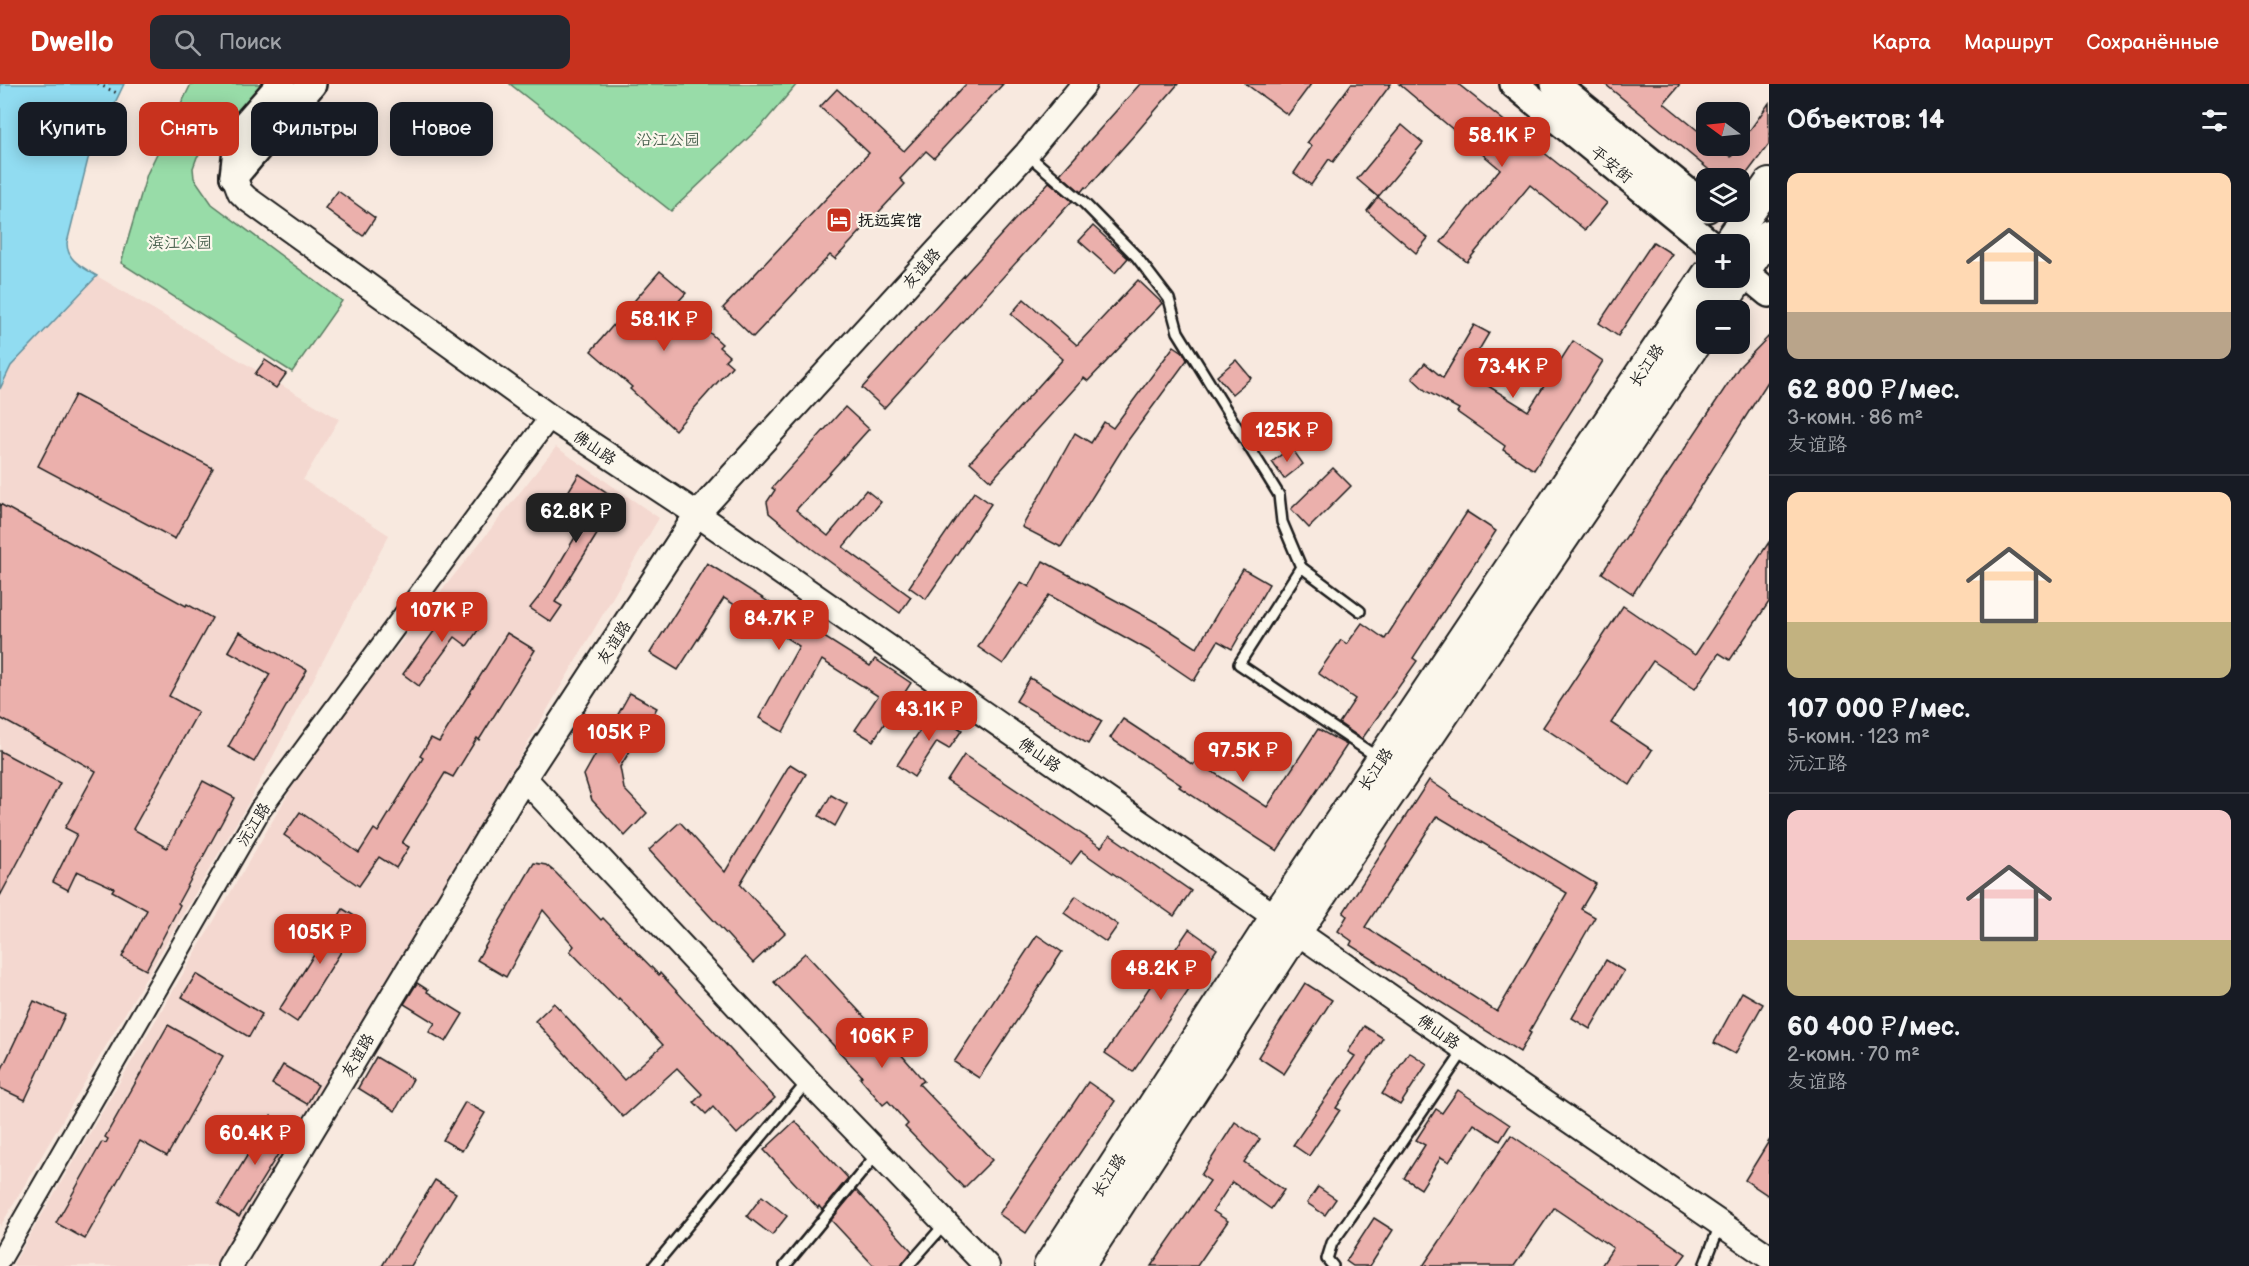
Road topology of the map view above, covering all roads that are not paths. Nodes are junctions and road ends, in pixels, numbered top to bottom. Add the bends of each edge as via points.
1 (281, 84) edge
2 (312, 84) edge
3 (1084, 84) edge
4 (1514, 84) edge
5 (1555, 84) edge
6 (1027, 153) junction
7 (234, 176) junction
8 (1769, 184) edge
9 (1696, 199) edge
10 (1698, 234) edge
11 (1734, 234) edge
12 (1756, 257) edge
13 (1698, 288) edge
14 (1769, 293) edge
15 (1725, 300) edge
16 (1696, 342) edge
17 (550, 417) junction
18 (697, 514) junction
19 (1301, 567) junction
20 (1360, 611) dead end
21 (1381, 760) junction
22 (524, 778) junction
23 (1286, 925) junction
24 (1465, 1050) junction
25 (808, 1081) junction
26 (878, 1153) junction
27 (1721, 1222) junction
28 (945, 1223) junction
29 (1769, 1257) edge
30 (0, 1260) edge
31 (230, 1266) edge
32 (654, 1266) edge
33 (785, 1266) edge
34 (908, 1266) edge
35 (987, 1266) edge
36 (1049, 1266) edge
37 (1078, 1266) edge
38 (1333, 1266) edge
39 (1704, 1266) edge

1 - 7 main road via 239,132
2 - 7 main road
3 - 6 street, 友谊路
4 - 10 main road, 平安街
5 - 9 main road, 平安街
6 - 18 street, 友谊路
6 - 19 lane via 1136,256 1169,298 1178,332 1279,495 1282,522
7 - 17 street, 佛山路 via 246,198
8 - 11 main road
12 - 14 main road
12 - 15 main road
13 - 21 main road, 长江路
16 - 23 main road, 长江路
17 - 18 street, 佛山路
17 - 30 street, 沅江路 via 260,810
18 - 22 street, 友谊路
18 - 23 street, 佛山路
19 - 20 lane
19 - 21 lane via 1239,664
21 - 23 main road, 长江路
22 - 25 street
22 - 31 street, 友谊路
23 - 24 street, 佛山路
23 - 36 main road, 长江路
23 - 37 main road, 长江路
24 - 27 street, 佛山路
24 - 38 lane via 1332,1243 1327,1259
25 - 26 street
25 - 32 lane
26 - 28 street
26 - 33 lane
27 - 29 street, 佛山路
27 - 39 lane
28 - 34 lane
28 - 35 street

